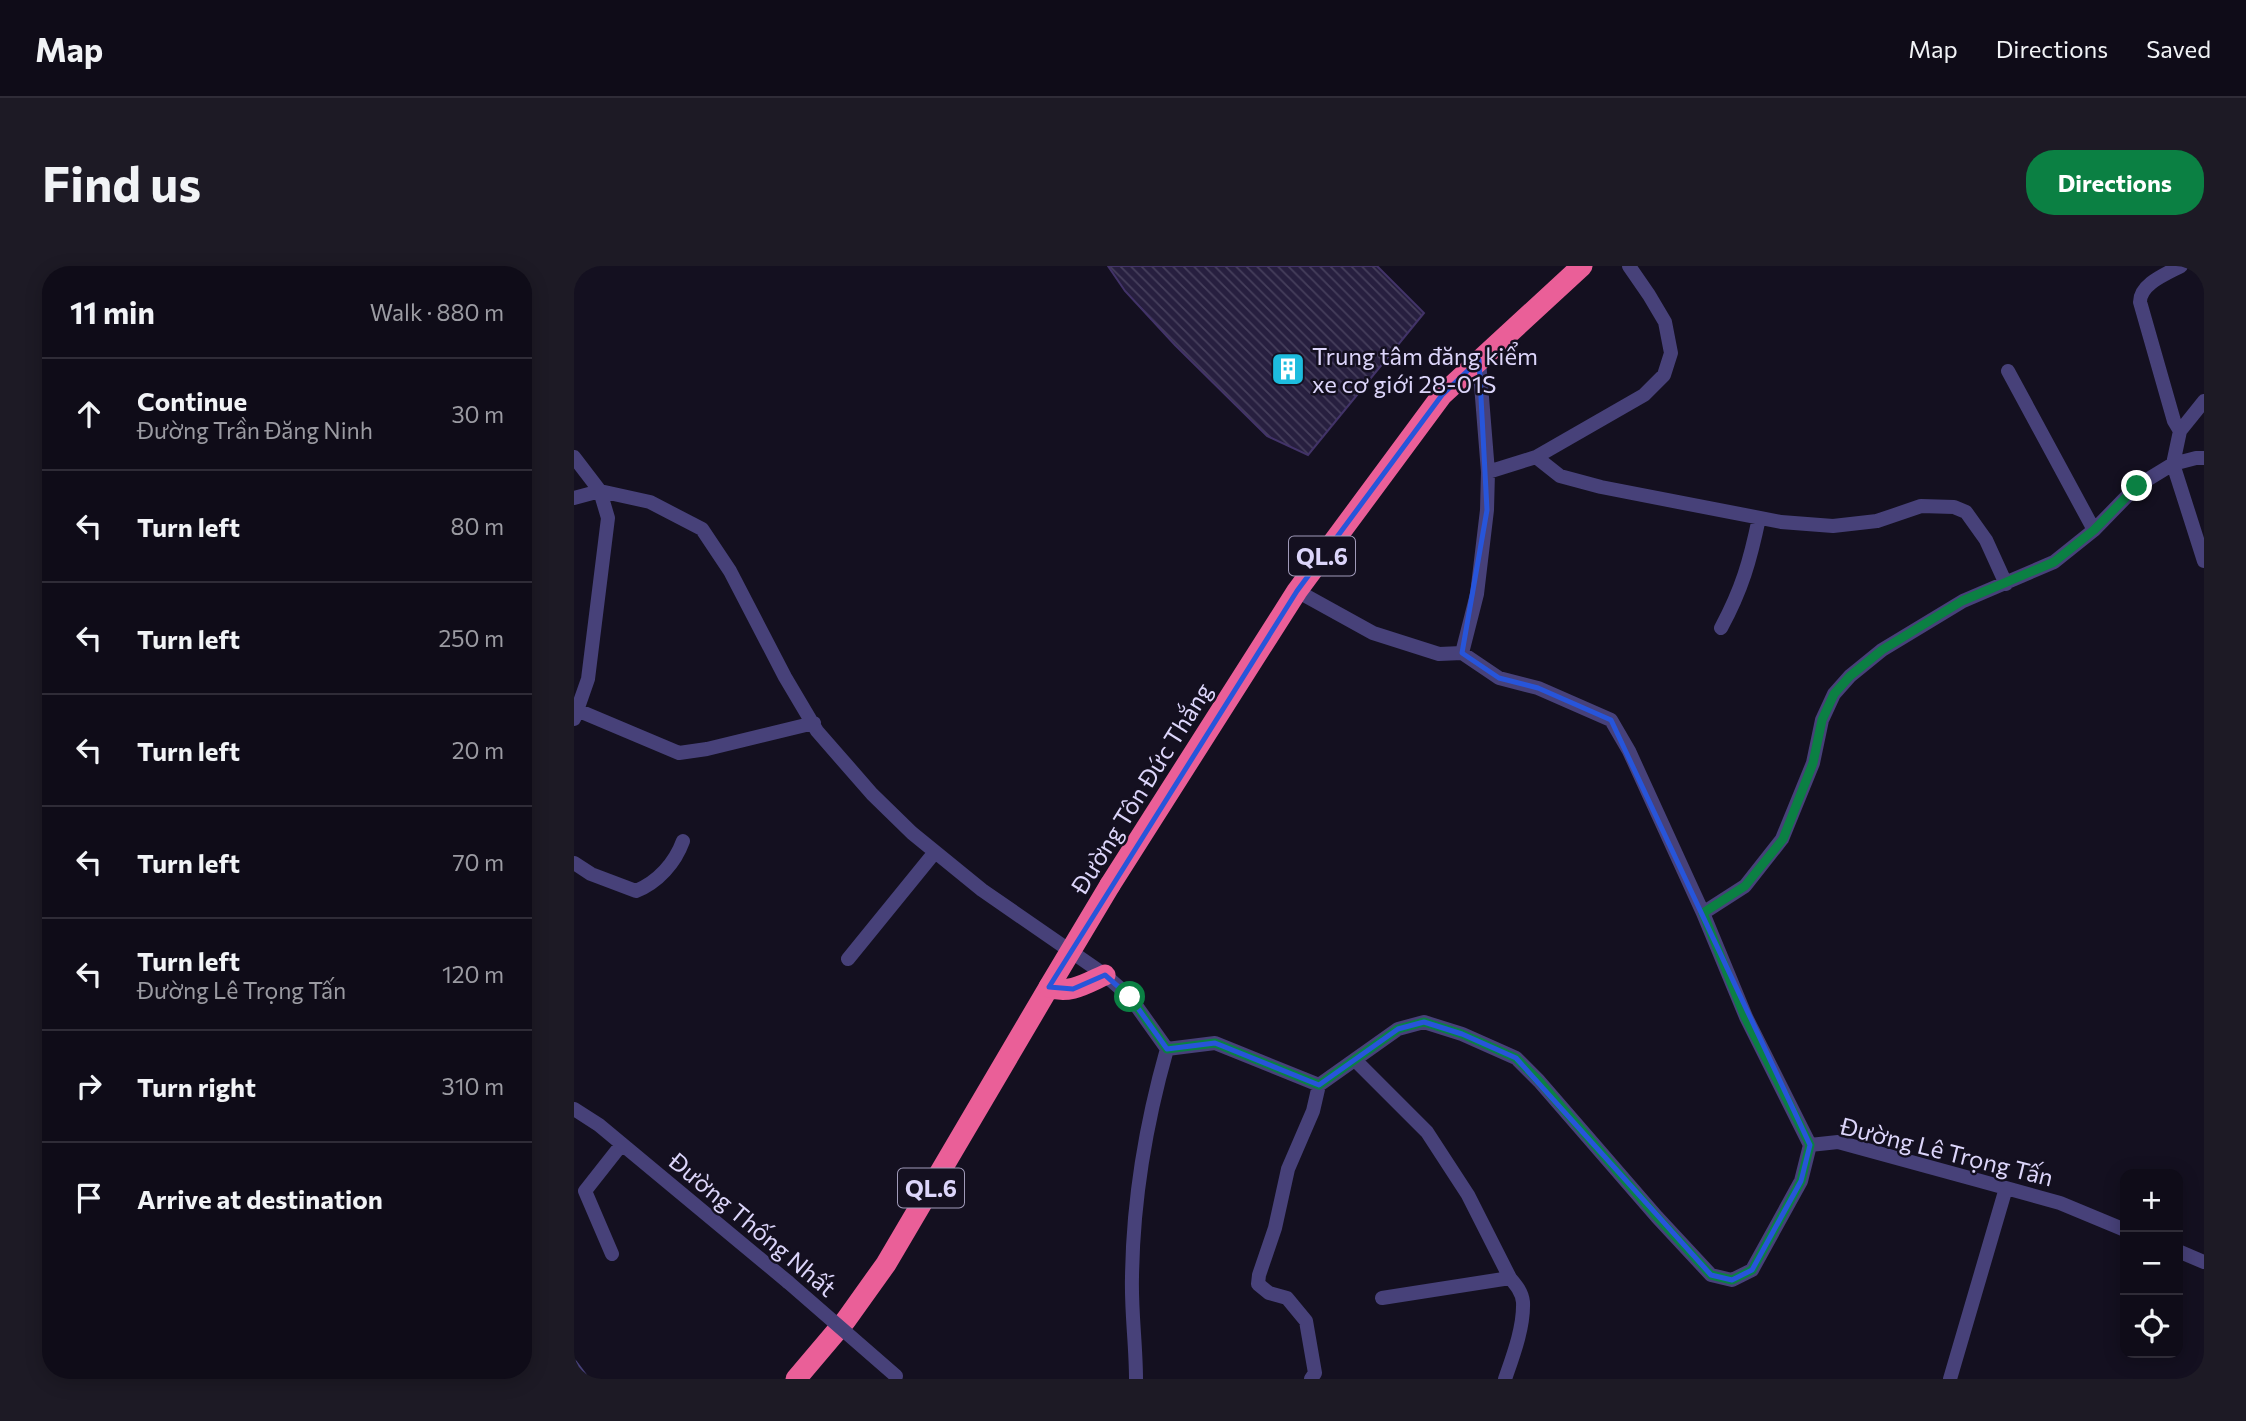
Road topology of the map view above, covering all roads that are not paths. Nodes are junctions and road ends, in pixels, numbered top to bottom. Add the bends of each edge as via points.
1 (1582, 266) edge
2 (1629, 266) edge
3 (2181, 266) edge
4 (1479, 360) junction
5 (2008, 371) dead end
6 (2204, 401) edge
7 (2180, 431) junction
8 (574, 457) edge
9 (1536, 457) junction
10 (2204, 458) edge
11 (2173, 464) junction
12 (1489, 472) junction
13 (600, 491) junction
14 (574, 498) edge
15 (1759, 518) junction
16 (2094, 530) junction
17 (2204, 561) edge
18 (2006, 584) junction
19 (1297, 591) junction
20 (1721, 628) dead end
21 (1462, 653) junction
22 (575, 715) edge
23 (814, 723) junction
24 (683, 841) dead end
25 (935, 852) junction
26 (574, 863) edge
27 (1703, 913) junction
28 (848, 959) dead end
29 (1105, 975) junction
30 (1049, 987) junction
31 (1167, 1049) junction
32 (1355, 1060) junction
33 (1319, 1085) junction
34 (574, 1109) edge
35 (622, 1144) junction
36 (1810, 1145) junction
37 (2006, 1188) junction
38 (2120, 1228) edge
39 (2183, 1253) edge
40 (612, 1254) dead end
41 (2204, 1262) edge
42 (1510, 1278) junction
43 (1382, 1298) dead end
44 (574, 1363) edge
45 (897, 1378) edge
46 (586, 1379) edge
47 (796, 1379) edge
48 (1136, 1379) edge
49 (1311, 1379) edge
50 (1505, 1379) edge
51 (1950, 1379) edge

1 - 4 highway, Đường Tôn Đức Thắng / QL.6
2 - 9 street via 1665,322 1671,353 1664,375 1644,395
3 - 7 street via 2140,295
4 - 12 street
4 - 19 highway, Đường Tôn Đức Thắng / QL.6 via 1442,395
5 - 16 street
6 - 7 street
7 - 11 street
8 - 13 street
9 - 12 street
9 - 15 street via 1560,476
10 - 11 street
11 - 16 street via 2137,486
11 - 17 street
12 - 21 street via 1477,594
13 - 14 street
13 - 22 street via 608,518 588,678
13 - 23 street via 650,502 702,529
15 - 18 street via 1833,526 1877,521 1921,506 1954,507 1966,512 1986,540
15 - 20 street via 1749,566
16 - 18 street via 2054,562
18 - 27 street via 1962,601 1882,650 1850,676 1834,694 1822,720 1813,763 1783,839 1745,886
19 - 21 street, Đường Lê Trọng Tấn via 1373,634 1439,654
19 - 30 highway, Đường Tôn Đức Thắng / QL.6, bridge
21 - 27 street, Đường Lê Trọng Tấn via 1499,678 1538,688 1611,720
22 - 23 street via 679,753
23 - 25 street via 872,794
24 - 26 street via 656,880 636,891
25 - 28 street
25 - 29 street
27 - 36 street, Đường Lê Trọng Tấn via 1745,1017
29 - 30 highway via 1073,989
29 - 31 street via 1130,997
30 - 47 highway, Đường Tôn Đức Thắng / QL.6 via 886,1264
31 - 33 street via 1215,1043
31 - 48 street via 1142,1150 1132,1278
32 - 33 street
32 - 36 street via 1398,1029 1424,1022 1516,1058 1711,1275 1732,1280 1752,1270 1801,1181
32 - 42 street via 1427,1132 1468,1195
33 - 49 street via 1288,1169 1258,1284 1287,1298 1306,1321 1315,1373
34 - 35 street, Đường Thống Nhất
35 - 40 street via 584,1191
35 - 45 street, Đường Thống Nhất, bridge
36 - 37 street, Đường Lê Trọng Tấn via 1838,1142
37 - 38 street, Đường Lê Trọng Tấn via 2060,1203
37 - 51 street
39 - 41 street
42 - 43 street
42 - 50 street via 1523,1301
44 - 46 lane

